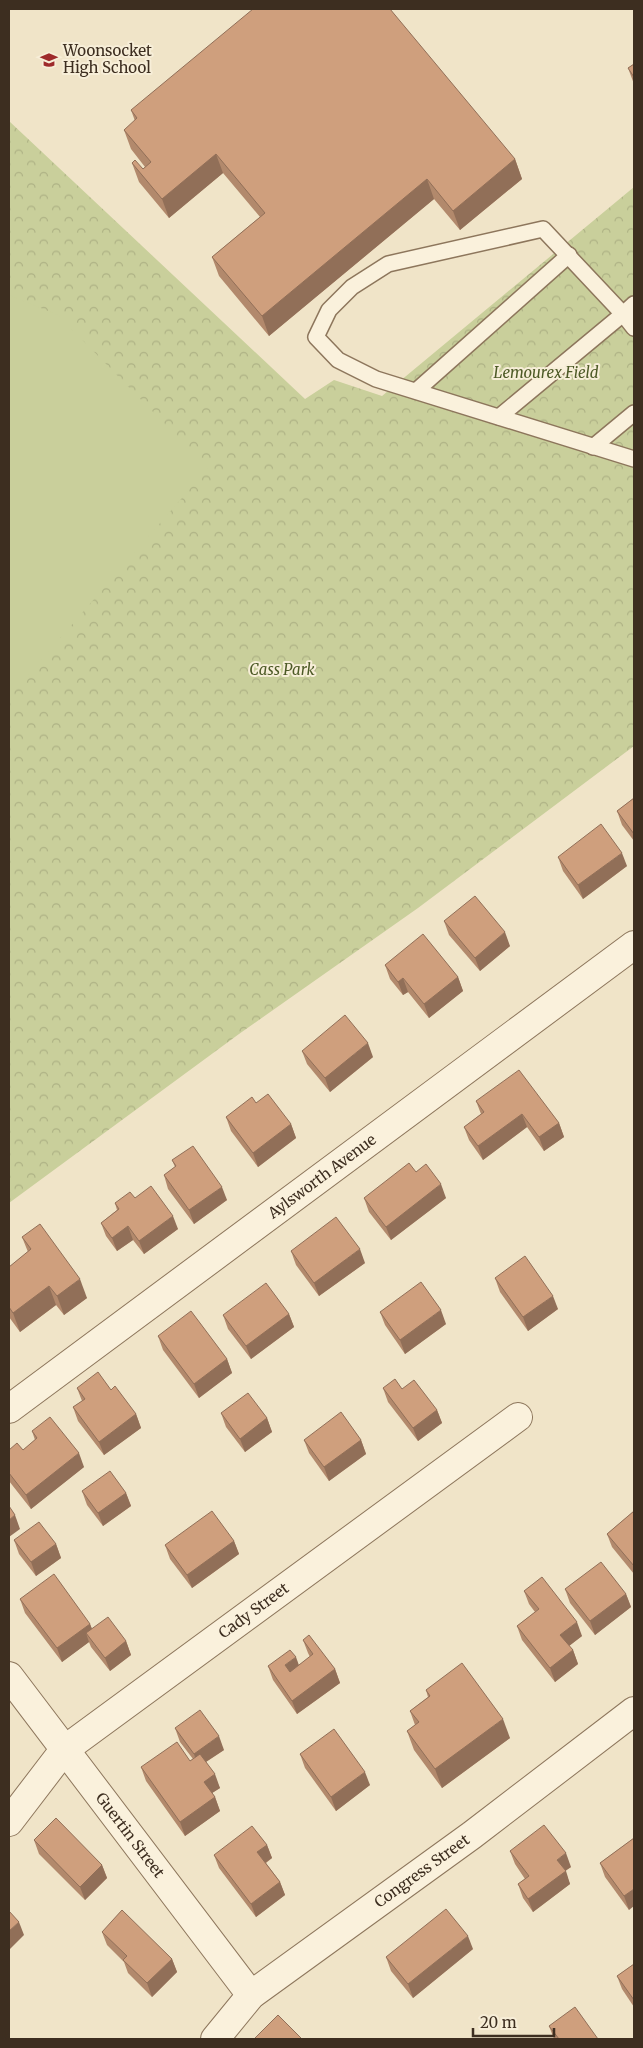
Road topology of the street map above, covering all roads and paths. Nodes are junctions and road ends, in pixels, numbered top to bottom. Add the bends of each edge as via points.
1 (569, 256) junction
2 (629, 309) edge
3 (634, 328) edge
4 (416, 391) junction
5 (634, 413) edge
6 (499, 417) junction
7 (593, 447) junction
8 (634, 459) edge
9 (634, 945) edge
10 (9, 1408) edge
11 (518, 1417) dead end
12 (9, 1676) edge
13 (634, 1711) edge
14 (64, 1750) junction
15 (9, 1822) edge
16 (251, 1995) junction
17 (215, 2039) edge

1 - 2 lane
1 - 4 lane
1 - 4 lane via 543,228 388,264 352,287 329,310 316,337 338,360 376,379
2 - 3 lane
2 - 6 lane
4 - 6 lane
5 - 7 lane
6 - 7 lane
7 - 8 lane
9 - 10 street, Aylsworth Avenue
11 - 14 street, Cady Street
12 - 14 street, Guertin Street
13 - 16 street, Congress Street via 472,1835
14 - 15 street, Cady Street
14 - 16 street, Guertin Street
16 - 17 street, Congress Street

